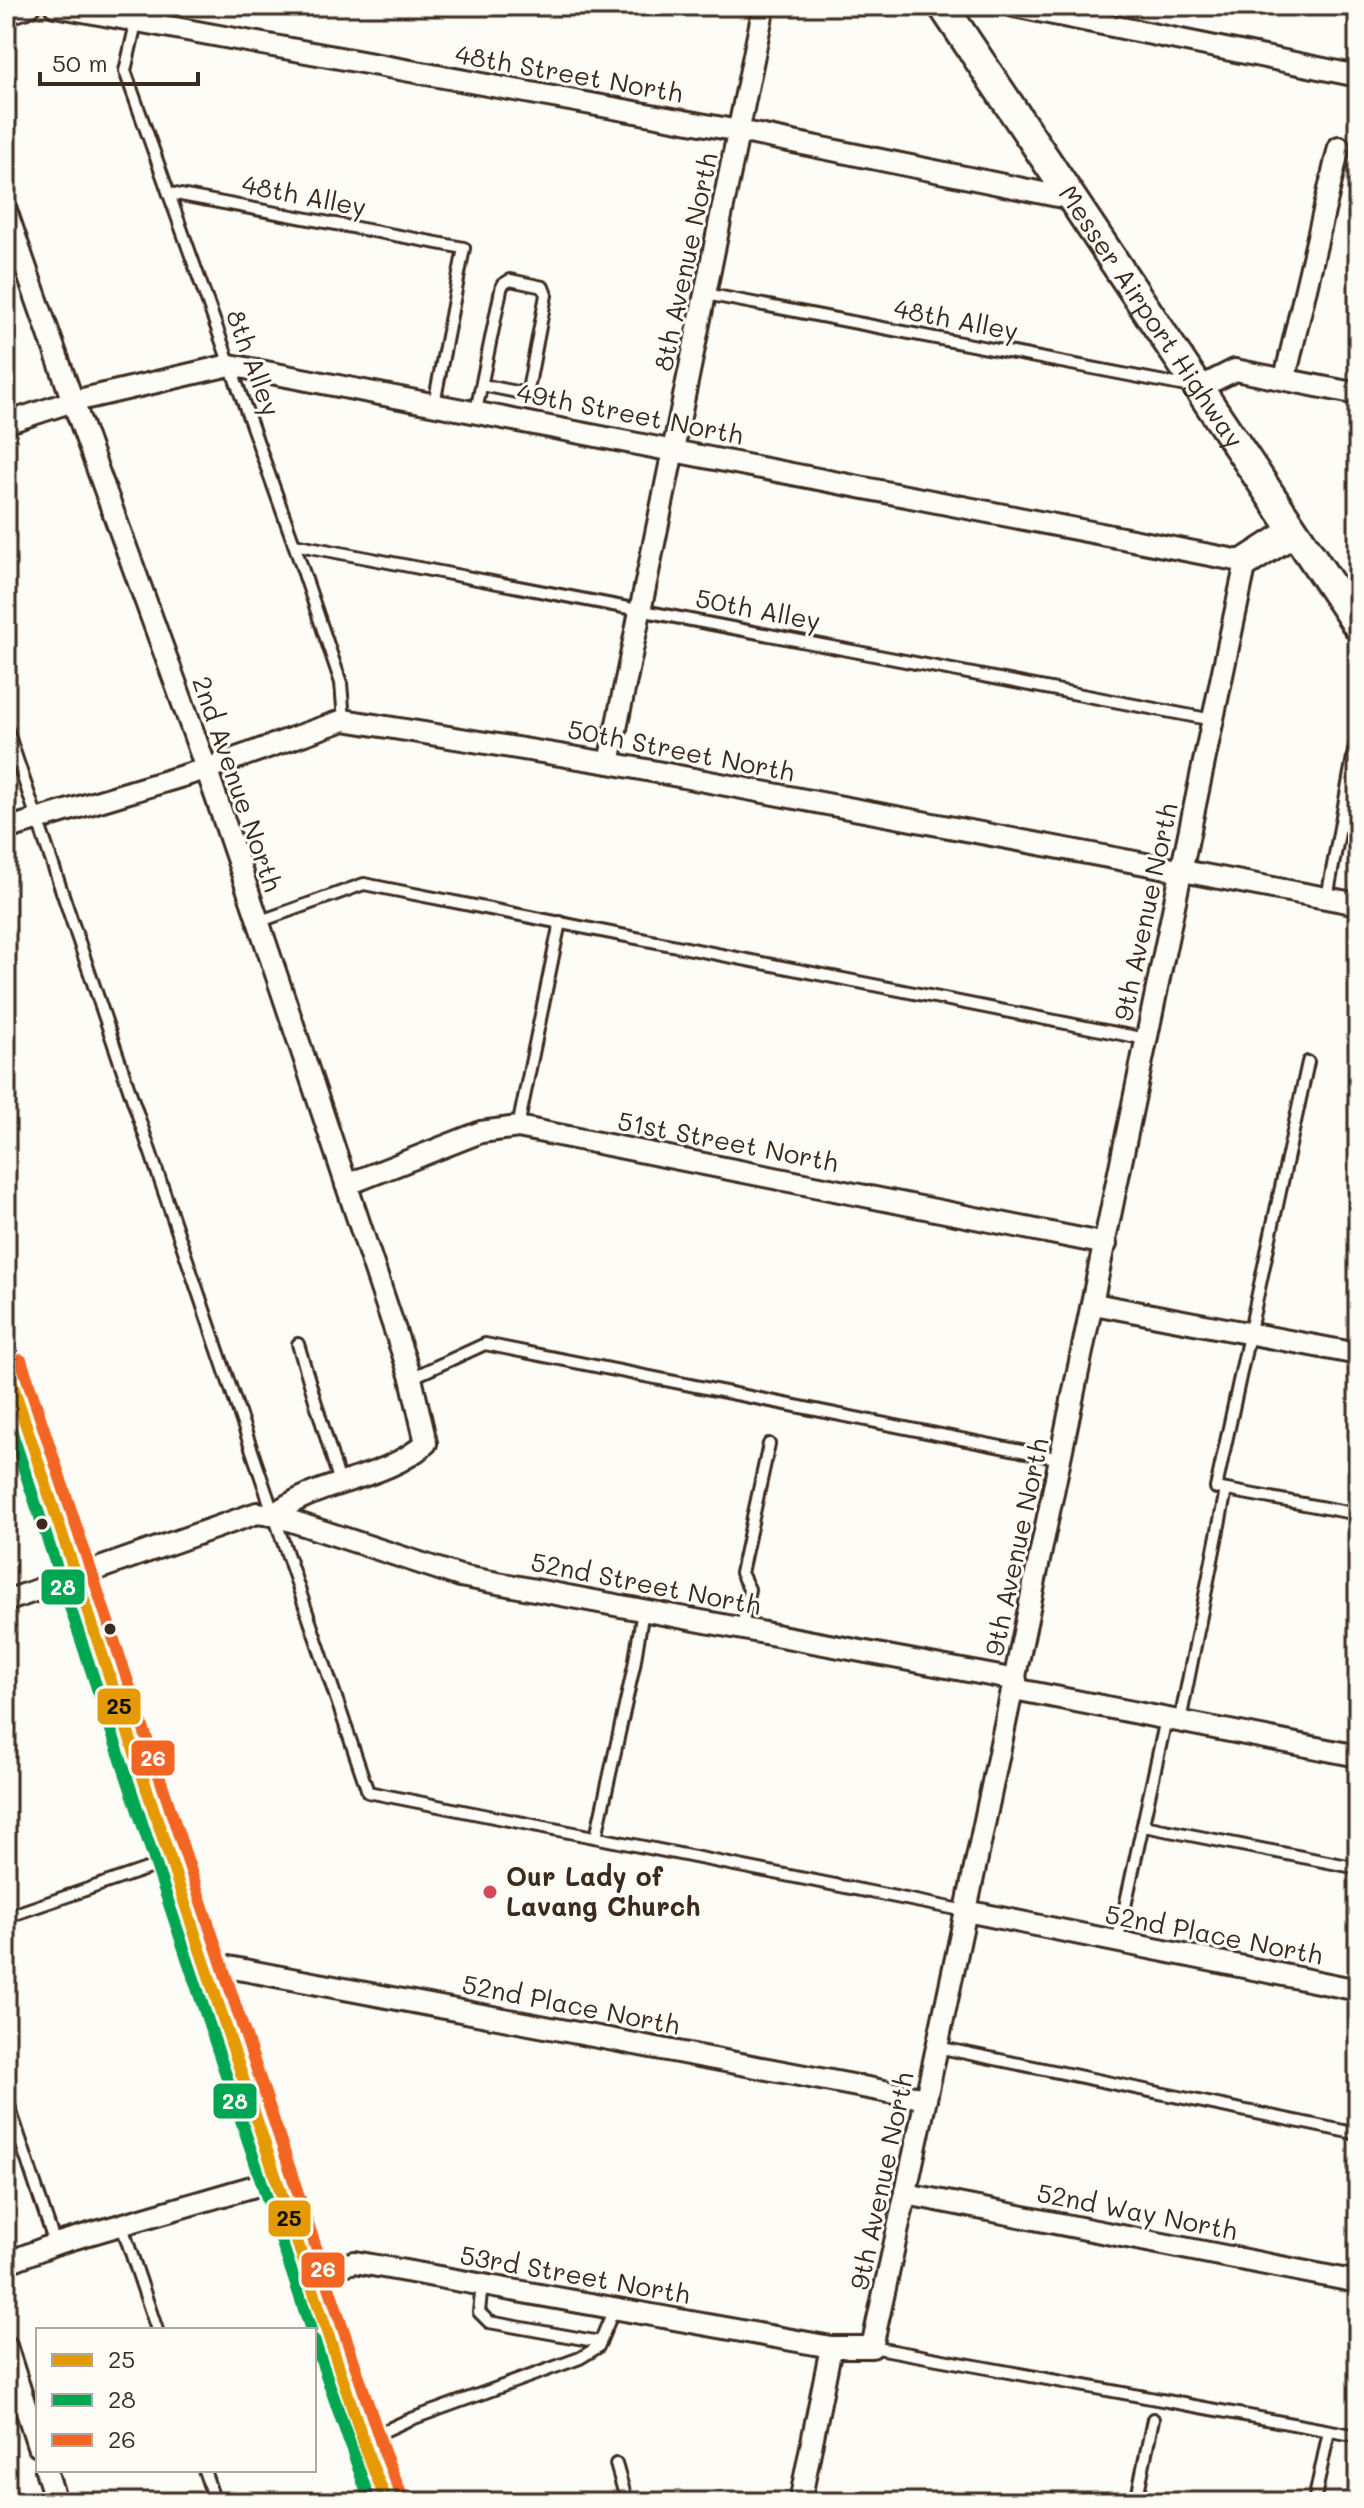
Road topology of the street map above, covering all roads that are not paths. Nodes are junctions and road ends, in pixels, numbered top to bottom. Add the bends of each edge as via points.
1 (30, 6) edge
2 (55, 6) edge
3 (764, 6) edge
4 (943, 6) edge
5 (1014, 6) edge
6 (6, 14) edge
7 (136, 23) junction
8 (1358, 76) edge
9 (739, 131) junction
10 (1339, 147) dead end
11 (170, 193) junction
12 (1072, 199) junction
13 (6, 210) edge
14 (706, 294) junction
15 (230, 365) junction
16 (1285, 378) junction
17 (482, 385) junction
18 (1199, 388) junction
19 (1358, 394) edge
20 (70, 402) junction
21 (434, 404) junction
22 (476, 411) junction
23 (6, 423) edge
24 (674, 449) junction
25 (1293, 532) junction
26 (294, 544) junction
27 (1246, 562) junction
28 (641, 610) junction
29 (1358, 626) edge
30 (344, 720) junction
31 (1213, 720) junction
32 (6, 727) edge
33 (1355, 746) dead end
34 (609, 763) junction
35 (206, 769) junction
36 (37, 818) junction
37 (6, 829) edge
38 (1179, 873) junction
39 (1327, 898) junction
40 (1358, 904) edge
41 (258, 922) junction
42 (560, 922) junction
43 (1146, 1039) junction
44 (1308, 1062) dead end
45 (518, 1127) junction
46 (346, 1185) junction
47 (1106, 1244) junction
48 (1094, 1304) junction
49 (1248, 1333) junction
50 (298, 1344) dead end
51 (1358, 1354) edge
52 (6, 1365) edge
53 (411, 1378) junction
54 (769, 1444) dead end
55 (1061, 1459) junction
56 (340, 1483) junction
57 (1226, 1490) junction
58 (1358, 1514) edge
59 (273, 1515) junction
60 (78, 1577) junction
61 (6, 1601) edge
62 (643, 1610) junction
63 (742, 1629) junction
64 (1015, 1685) junction
65 (1173, 1720) junction
66 (1358, 1756) edge
67 (1144, 1826) junction
68 (596, 1837) junction
69 (173, 1860) junction
70 (1358, 1868) edge
71 (966, 1911) junction
72 (6, 1917) edge
73 (1117, 1943) junction
74 (207, 1963) junction
75 (1358, 1990) edge
76 (937, 2047) junction
77 (6, 2097) edge
78 (926, 2099) junction
79 (1358, 2134) edge
80 (279, 2179) junction
81 (906, 2194) junction
82 (122, 2226) junction
83 (55, 2244) junction
84 (1358, 2260) edge
85 (6, 2263) edge
86 (310, 2274) junction
87 (1356, 2281) edge
88 (482, 2284) junction
89 (614, 2309) junction
90 (156, 2328) edge
91 (600, 2342) junction
92 (6, 2346) edge
93 (831, 2347) junction
94 (872, 2347) junction
95 (1153, 2419) dead end
96 (1329, 2431) junction
97 (1358, 2436) edge
98 (36, 2440) edge
99 (363, 2441) junction
100 (616, 2464) dead end
101 (47, 2472) edge
102 (205, 2472) edge
103 (56, 2502) edge
104 (215, 2502) edge
105 (387, 2502) edge
106 (627, 2502) edge
107 (800, 2502) edge
108 (1136, 2502) edge
109 (1314, 2502) edge

1 - 6 street
2 - 7 street, 48th Street North
3 - 9 street, 8th Avenue North
4 - 12 main road, Messer Airport Highway
5 - 8 street
7 - 9 street, 48th Street North
7 - 11 lane, 8th Alley via 125,71
9 - 12 street, 48th Street North
9 - 14 street, 8th Avenue North
10 - 16 street
11 - 15 lane, 8th Alley
11 - 21 lane, 48th Alley via 464,248
12 - 18 main road, Messer Airport Highway
13 - 20 street, 2nd Avenue North
14 - 18 lane, 48th Alley
14 - 24 street, 8th Avenue North
15 - 20 street, 49th Street North
15 - 21 street, 49th Street North
15 - 26 lane, 8th Alley
16 - 18 street via 1235,370
16 - 19 street
17 - 17 lane via 502,285 510,280 543,287 546,295 528,390
17 - 22 lane
18 - 25 main road, Messer Airport Highway
20 - 23 street, 49th Street North
20 - 35 street, 2nd Avenue North
21 - 22 street, 49th Street North
22 - 24 street, 49th Street North
24 - 27 street, 49th Street North
24 - 28 street, 8th Avenue North
25 - 27 main road
25 - 29 main road, Messer Airport Highway
26 - 28 lane, 50th Alley
26 - 30 lane, 8th Alley via 341,683
27 - 31 street, 9th Avenue North
28 - 31 lane, 50th Alley
28 - 34 street, 8th Avenue North
30 - 34 street, 50th Street North
30 - 35 street, 50th Street North
31 - 38 street, 9th Avenue North
32 - 36 lane
33 - 39 lane
34 - 38 street, 50th Street North
35 - 36 street, 50th Street North
35 - 41 street, 2nd Avenue North
36 - 37 street, 50th Street North
36 - 59 lane
38 - 39 street, 50th Street North
38 - 43 street, 9th Avenue North
39 - 40 street, 50th Street North
41 - 42 lane via 364,884
41 - 46 street, 2nd Avenue North
42 - 43 lane
42 - 45 lane
43 - 47 street, 9th Avenue North
44 - 49 lane
45 - 46 street, 51st Street North via 481,1132
45 - 47 street, 51st Street North
46 - 53 street, 2nd Avenue North
47 - 48 street, 9th Avenue North
48 - 49 street
48 - 55 street, 9th Avenue North
49 - 51 street
49 - 57 lane via 1216,1488
50 - 56 lane
52 - 60 main road
53 - 55 lane via 485,1344
53 - 56 street, 52nd Street North via 426,1443 406,1461
54 - 63 lane via 741,1573 749,1589
55 - 64 street, 9th Avenue North
56 - 59 street, 52nd Street North via 295,1498
57 - 58 lane
57 - 65 lane
59 - 60 street, 52nd Street North via 257,1513
59 - 62 street, 52nd Street North via 460,1576
59 - 68 lane via 368,1792
60 - 61 street, 52nd Street North
60 - 69 main road
62 - 63 street, 52nd Street North
62 - 68 lane
63 - 64 street, 52nd Street North
64 - 65 street, 52nd Street North
64 - 71 street, 9th Avenue North
65 - 66 street, 52nd Street North
65 - 67 lane
67 - 70 lane
67 - 73 lane
68 - 71 lane
69 - 72 lane
69 - 74 main road
71 - 73 street, 52nd Place North
71 - 76 street, 9th Avenue North
73 - 75 street, 52nd Place North
74 - 78 street, 52nd Place North
74 - 80 main road
76 - 78 street, 9th Avenue North
76 - 79 lane
77 - 83 lane
78 - 81 street, 9th Avenue North
80 - 82 street
80 - 86 main road
81 - 87 street, 52nd Way North
81 - 94 street, 9th Avenue North
82 - 83 street
82 - 90 lane
83 - 85 street
84 - 87 lane
86 - 88 street, 53rd Street North via 355,2262
86 - 99 main road
88 - 89 street, 53rd Street North
88 - 91 lane via 479,2312 489,2322
89 - 91 lane
89 - 93 street, 53rd Street North
91 - 99 lane via 580,2358
92 - 98 street
93 - 94 street
93 - 107 street
94 - 96 lane
95 - 108 lane
96 - 97 lane
96 - 109 lane
99 - 105 main road
100 - 106 lane
101 - 103 street
102 - 104 lane

